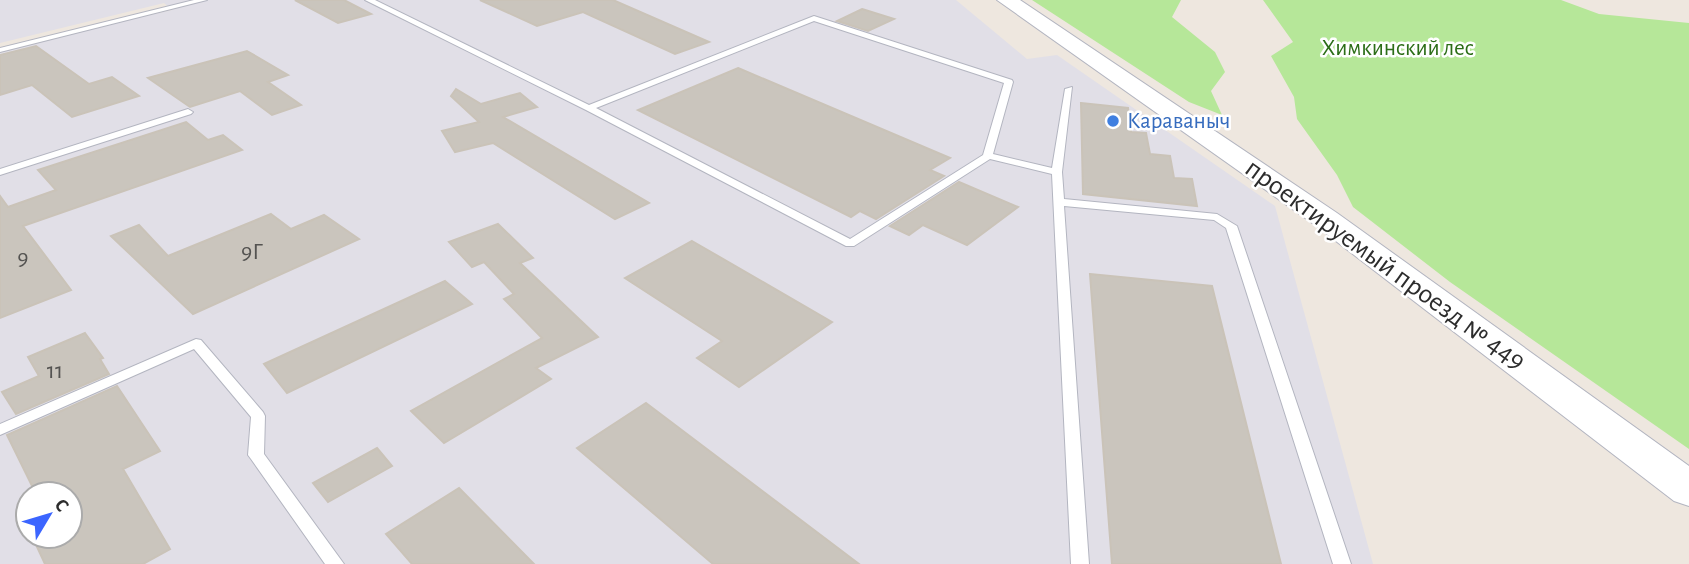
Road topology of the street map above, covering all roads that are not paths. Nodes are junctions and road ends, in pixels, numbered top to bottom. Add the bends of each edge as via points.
1 (203, 0) edge
2 (369, 0) edge
3 (1007, 0) edge
4 (0, 50) edge
5 (1069, 89) dead end
6 (589, 108) junction
7 (188, 112) dead end
8 (988, 156) junction
9 (0, 172) edge
10 (1057, 172) junction
11 (1059, 202) junction
12 (0, 430) edge
13 (1689, 489) edge
14 (335, 564) edge
15 (1080, 564) edge
16 (1342, 564) edge

1 - 4 lane via 24,40
2 - 6 lane
3 - 13 street, проектируемый проезд № 449 via 1326,219
5 - 10 lane
6 - 8 lane via 850,244
6 - 8 lane via 814,18 1009,82
7 - 9 lane
8 - 10 lane
10 - 11 lane
11 - 15 lane
11 - 16 lane via 1217,217 1231,226
12 - 14 lane via 196,343 258,416 256,455

